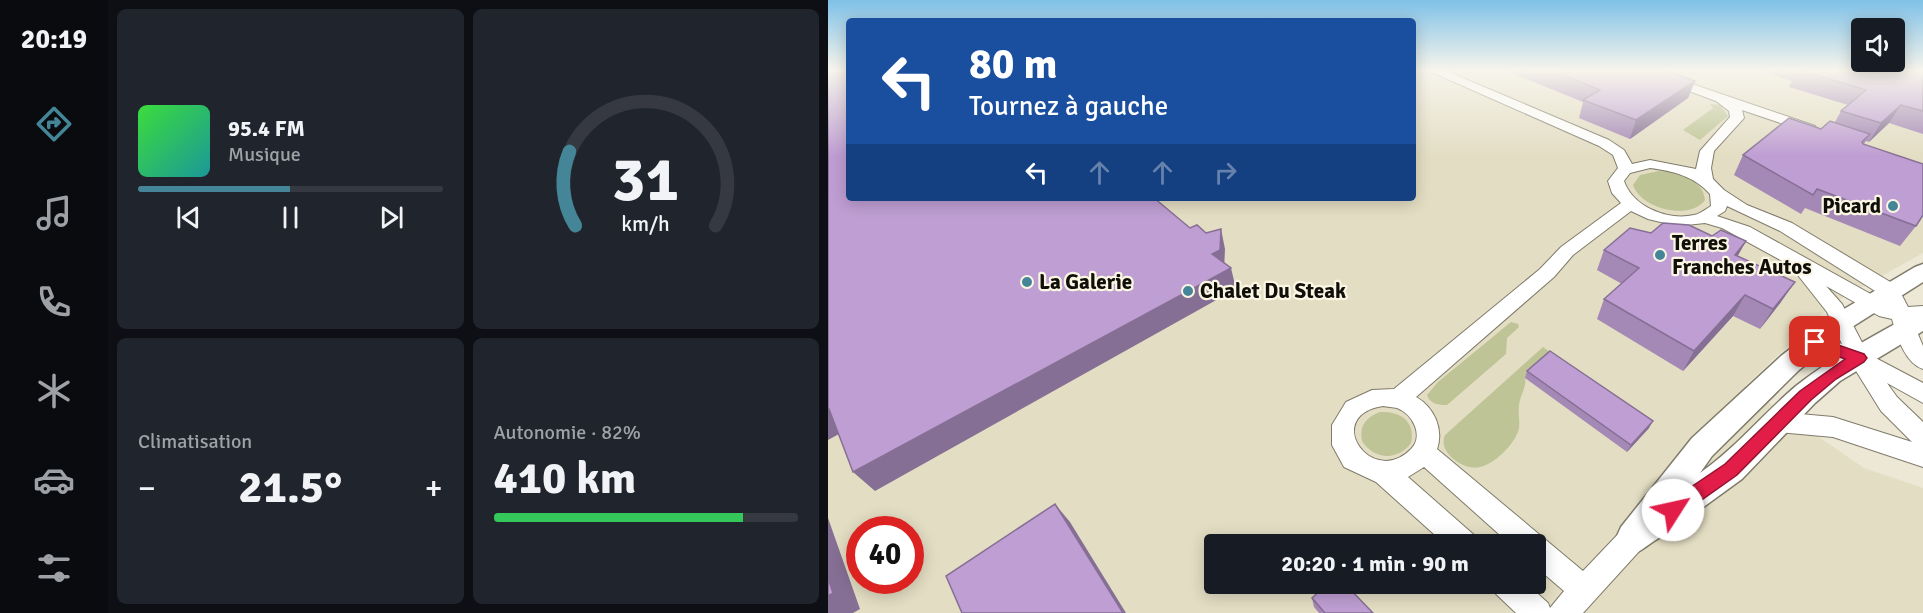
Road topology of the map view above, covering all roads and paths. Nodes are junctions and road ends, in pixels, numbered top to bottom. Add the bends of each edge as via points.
1 (1501, 99) edge
2 (1720, 99) joint
3 (1826, 135) edge
4 (1626, 168) junction
5 (1705, 180) junction
6 (1718, 193) junction
7 (1630, 204) junction
8 (1705, 218) junction
9 (1793, 259) junction
10 (1923, 272) edge
11 (1897, 312) edge
12 (1923, 313) edge
13 (1843, 321) junction
14 (1815, 342) junction
15 (1859, 358) junction
16 (1923, 361) edge
17 (1923, 394) edge
18 (1398, 399) junction
19 (1777, 422) junction
20 (1923, 437) edge
21 (1424, 453) junction
22 (1923, 456) edge
23 (1382, 472) junction
24 (1453, 534) edge
25 (1518, 534) edge
26 (1633, 538) junction
27 (1546, 558) edge
28 (1584, 590) junction
29 (1517, 594) edge
30 (1538, 613) edge
31 (1563, 613) edge

1 - 4 street via 1604,142 1619,153
2 - 3 street
2 - 5 street via 1735,110 1737,118 1709,145 1703,157
4 - 5 street via 1665,165
4 - 7 street via 1615,180 1616,188
5 - 6 street
6 - 8 street via 1719,208
6 - 11 street via 1741,208 1786,227
7 - 8 street via 1643,212 1675,220
7 - 18 street via 1567,251 1547,273
8 - 9 street via 1728,224
9 - 11 street
9 - 13 street
10 - 11 street
11 - 12 street
11 - 13 street
11 - 15 street
11 - 16 street via 1914,352
13 - 14 street
13 - 15 street
14 - 15 street
14 - 26 street via 1702,447
15 - 17 street
15 - 19 street via 1831,374
15 - 20 street via 1889,404
18 - 21 street via 1414,407 1425,420 1430,436
18 - 23 street via 1381,397 1365,402 1351,411 1343,426 1343,442 1350,456 1364,467
19 - 22 street via 1833,427
19 - 26 street via 1731,469
21 - 23 street via 1413,464
21 - 25 street
23 - 24 street
26 - 28 street
27 - 28 street
28 - 31 street
29 - 30 street

